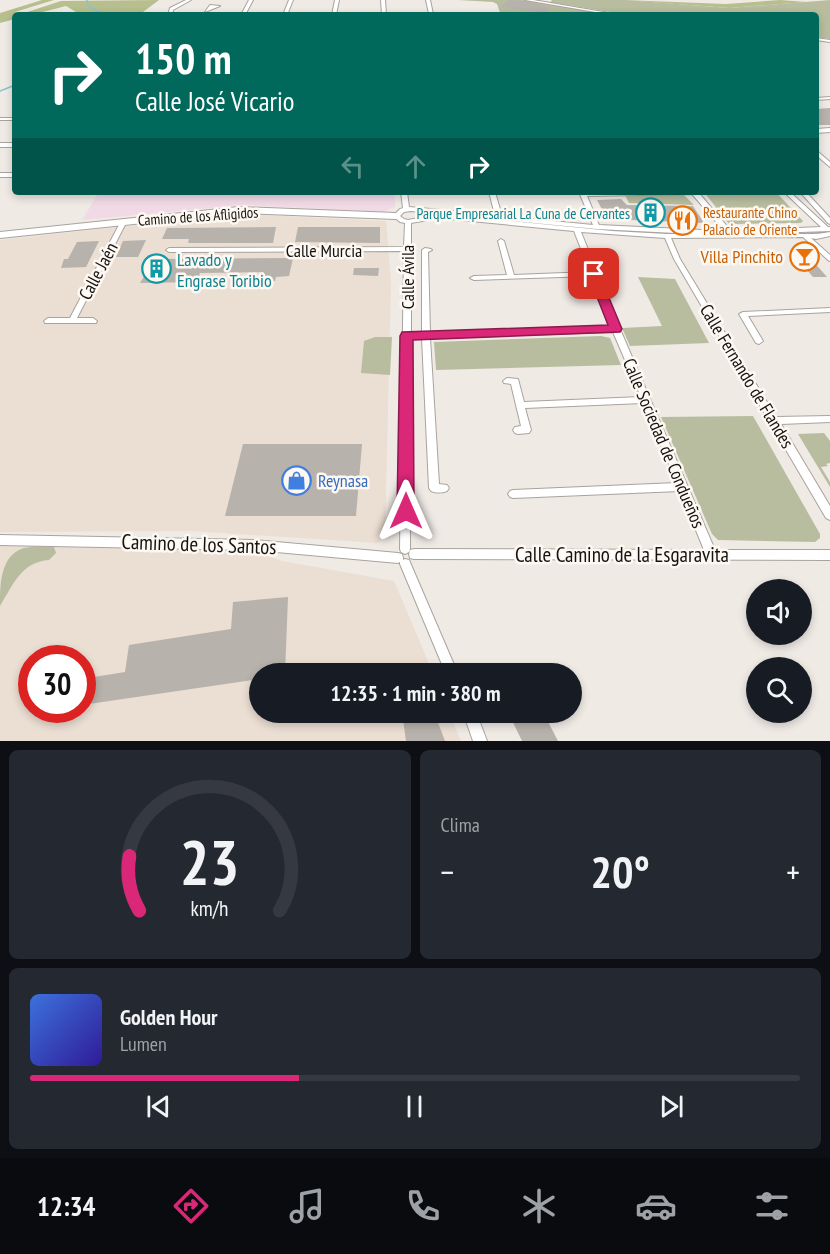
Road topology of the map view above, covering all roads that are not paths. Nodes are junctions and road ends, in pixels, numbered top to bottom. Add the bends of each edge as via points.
1 (189, 0) edge
2 (527, 0) edge
3 (170, 12) edge
4 (601, 12) edge
5 (819, 155) edge
6 (830, 165) edge
7 (404, 195) edge
8 (493, 195) edge
9 (583, 195) edge
10 (697, 195) edge
11 (789, 195) edge
12 (803, 195) edge
13 (406, 209) junction
14 (416, 210) junction
15 (396, 216) junction
16 (499, 218) junction
17 (419, 219) junction
18 (124, 221) junction
19 (408, 222) junction
20 (597, 227) junction
21 (577, 230) junction
22 (818, 230) edge
23 (729, 233) junction
24 (790, 234) junction
25 (0, 235) edge
26 (667, 236) junction
27 (501, 241) dead end
28 (407, 249) junction
29 (169, 250) dead end
30 (429, 250) dead end
31 (829, 258) edge
32 (594, 274) junction
33 (511, 276) junction
34 (474, 278) dead end
35 (830, 310) edge
36 (48, 321) dead end
37 (72, 321) junction
38 (93, 321) dead end
39 (616, 329) junction
40 (407, 336) junction
41 (426, 336) junction
42 (759, 341) dead end
43 (507, 381) dead end
44 (646, 400) junction
45 (520, 405) junction
46 (830, 419) edge
47 (773, 421) junction
48 (518, 430) dead end
49 (682, 487) junction
50 (444, 488) dead end
51 (513, 494) dead end
52 (830, 515) edge
53 (0, 540) edge
54 (712, 555) junction
55 (830, 555) edge
56 (405, 556) junction
57 (448, 663) edge
58 (473, 723) edge
59 (480, 741) edge

1 - 3 street
2 - 4 street
5 - 6 street
7 - 13 street
8 - 16 street
9 - 20 street
10 - 23 street
11 - 22 street
12 - 22 street
13 - 14 street
13 - 15 street
14 - 16 street
14 - 17 street via 421,214
15 - 18 street, Camino de los Afligidos via 239,210
15 - 19 street
16 - 20 street
17 - 19 street
17 - 21 street via 451,217
18 - 25 street, Camino de los Afligidos
18 - 37 street, Calle Jaén
19 - 28 street, Calle Ávila
20 - 23 street
21 - 26 street
21 - 32 street, Calle Sociedad de Condueños
22 - 24 street
22 - 24 street
22 - 24 street
22 - 31 street
22 - 31 street
23 - 24 street
24 - 26 street
26 - 47 street, Calle Fernando de Flandes
27 - 33 street
28 - 29 street, Calle Murcia
28 - 40 street, Calle Ávila
30 - 41 street, Calle Ávila via 425,250
32 - 33 street
32 - 39 street, Calle Sociedad de Condueños
33 - 34 street
35 - 42 street via 743,314
36 - 37 street, Calle Jaén
37 - 38 street, Calle Jaén
39 - 41 street
39 - 44 street, Calle Sociedad de Condueños
40 - 41 street
40 - 56 street, Calle Ávila
41 - 50 street, Calle Ávila via 434,488
43 - 45 street via 515,381
44 - 45 street
44 - 49 street, Calle Sociedad de Condueños
45 - 48 street via 526,430
46 - 47 street
47 - 52 street, Calle Fernando de Flandes
49 - 51 street
49 - 54 street, Calle Sociedad de Condueños
53 - 56 street, Camino de los Santos via 253,545
54 - 55 street, Calle Camino de la Esgaravita
54 - 56 street, Calle Camino de la Esgaravita
56 - 57 street, Calle Ávila
58 - 59 street

